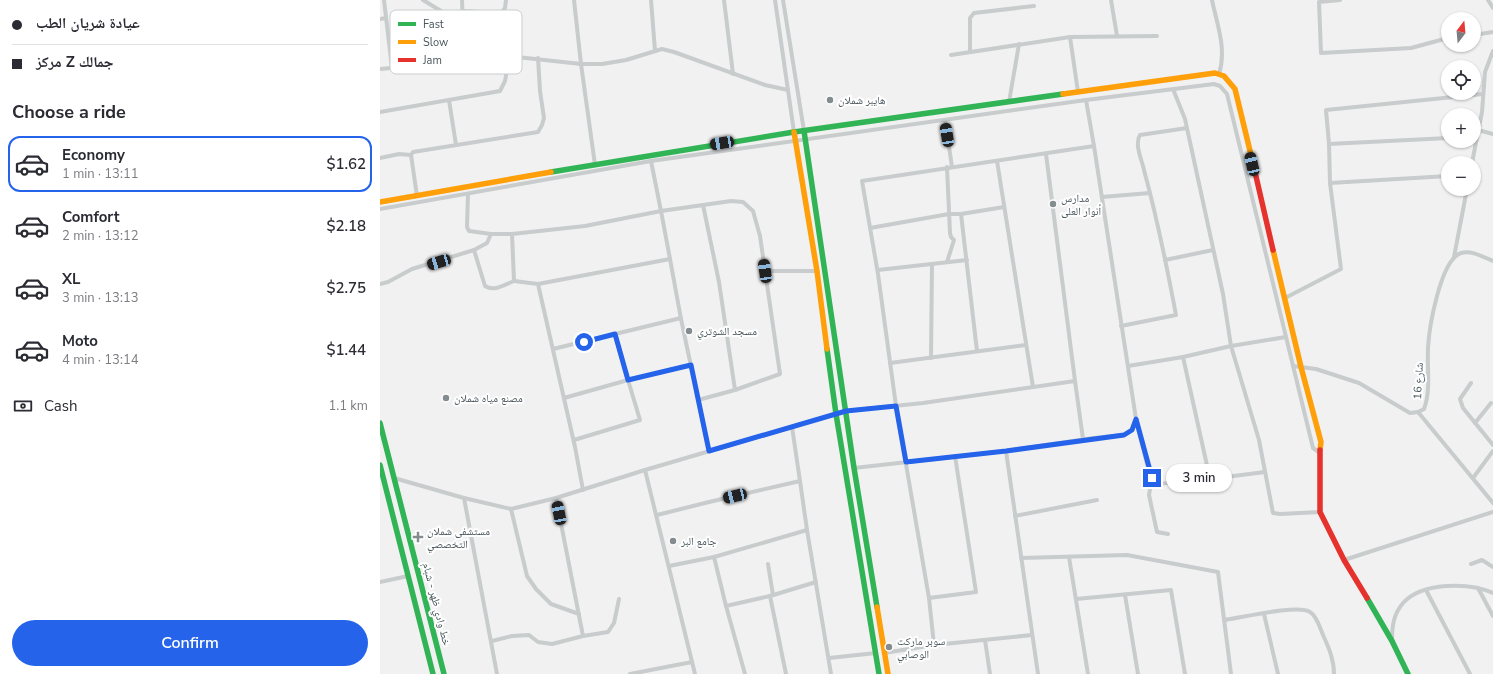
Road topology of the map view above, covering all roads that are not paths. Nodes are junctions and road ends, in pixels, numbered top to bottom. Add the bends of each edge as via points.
1 (384, 0) edge
2 (423, 0) edge
3 (462, 0) edge
4 (506, 0) edge
5 (574, 0) edge
6 (651, 0) edge
7 (724, 0) edge
8 (775, 0) edge
9 (783, 0) edge
10 (1111, 0) edge
11 (1212, 0) edge
12 (1340, 0) edge
13 (1488, 0) edge
14 (1034, 6) dead end
15 (1493, 8) edge
16 (439, 10) edge
17 (463, 10) edge
18 (503, 10) edge
19 (386, 18) junction
20 (380, 19) edge
21 (1493, 32) edge
22 (1481, 34) edge
23 (1118, 36) junction
24 (1157, 36) dead end
25 (1070, 37) junction
26 (1441, 40) edge
27 (1019, 44) junction
28 (390, 51) edge
29 (655, 51) junction
30 (1493, 51) edge
31 (970, 52) junction
32 (951, 55) dead end
33 (522, 57) edge
34 (538, 58) junction
35 (581, 64) junction
36 (390, 68) edge
37 (380, 69) edge
38 (506, 74) edge
39 (733, 74) junction
40 (1219, 74) junction
41 (1173, 89) junction
42 (788, 90) junction
43 (1078, 92) junction
44 (1483, 94) junction
45 (449, 100) junction
46 (1086, 100) junction
47 (1009, 102) junction
48 (1481, 108) edge
49 (380, 112) edge
50 (945, 120) junction
51 (1187, 128) junction
52 (804, 131) junction
53 (1481, 131) edge
54 (794, 132) junction
55 (1493, 134) edge
56 (1441, 138) edge
57 (806, 140) junction
58 (796, 141) junction
59 (1329, 144) junction
60 (456, 145) junction
61 (1094, 146) junction
62 (1046, 154) junction
63 (410, 155) junction
64 (380, 158) edge
65 (651, 161) junction
66 (997, 161) junction
67 (595, 164) junction
68 (950, 167) junction
69 (1441, 176) edge
70 (1330, 183) junction
71 (1150, 193) junction
72 (468, 194) junction
73 (417, 196) junction
74 (1466, 196) edge
75 (1102, 197) junction
76 (380, 202) edge
77 (703, 205) junction
78 (1004, 207) junction
79 (380, 209) edge
80 (661, 211) junction
81 (948, 214) junction
82 (961, 214) junction
83 (870, 228) junction
84 (491, 234) junction
85 (512, 234) junction
86 (474, 250) junction
87 (1213, 250) junction
88 (1454, 257) junction
89 (670, 259) junction
90 (967, 260) junction
91 (1165, 260) junction
92 (1493, 261) edge
93 (947, 262) junction
94 (932, 264) junction
95 (878, 270) junction
96 (765, 271) junction
97 (817, 271) junction
98 (514, 281) junction
99 (380, 284) edge
100 (538, 284) junction
101 (1284, 298) junction
102 (681, 318) junction
103 (1121, 326) junction
104 (615, 334) junction
105 (1286, 337) junction
106 (1026, 345) junction
107 (1231, 346) junction
108 (553, 349) junction
109 (977, 352) junction
110 (1183, 357) junction
111 (931, 358) junction
112 (890, 363) junction
113 (691, 365) junction
114 (1128, 366) junction
115 (1293, 366) junction
116 (1301, 367) junction
117 (628, 380) junction
118 (1074, 381) junction
119 (1471, 383) dead end
120 (1033, 387) junction
121 (735, 390) junction
122 (564, 398) junction
123 (698, 400) junction
124 (1491, 403) dead end
125 (896, 406) junction
126 (846, 411) junction
127 (1418, 412) junction
128 (836, 414) junction
129 (1136, 419) junction
130 (380, 423) edge
131 (1475, 423) junction
132 (792, 427) junction
133 (1083, 439) junction
134 (574, 440) junction
135 (1493, 445) edge
136 (709, 451) junction
137 (1006, 451) junction
138 (1493, 451) edge
139 (1320, 453) junction
140 (955, 456) junction
141 (906, 462) junction
142 (380, 465) edge
143 (854, 468) junction
144 (645, 470) junction
145 (1265, 472) junction
146 (394, 478) junction
147 (1152, 478) junction
148 (1473, 478) junction
149 (1210, 479) junction
150 (800, 481) junction
151 (583, 490) junction
152 (464, 498) junction
153 (556, 498) junction
154 (1491, 498) edge
155 (1097, 500) dead end
156 (1493, 503) edge
157 (511, 509) junction
158 (1320, 512) junction
159 (1493, 512) edge
160 (657, 515) junction
161 (1015, 516) junction
162 (807, 530) junction
163 (1168, 534) dead end
164 (714, 556) junction
165 (1069, 557) junction
166 (1021, 558) junction
167 (1344, 560) junction
168 (768, 564) dead end
169 (1471, 564) dead end
170 (669, 566) junction
171 (1493, 567) edge
172 (408, 576) junction
173 (380, 582) edge
174 (816, 582) junction
175 (1478, 588) junction
176 (1426, 590) junction
177 (1125, 594) junction
178 (1493, 594) edge
179 (771, 595) junction
180 (619, 598) dead end
181 (929, 598) junction
182 (1076, 599) junction
183 (726, 606) junction
184 (579, 614) junction
185 (1264, 614) junction
186 (1493, 616) edge
187 (1224, 620) junction
188 (1032, 635) junction
189 (583, 636) junction
190 (492, 640) dead end
191 (985, 640) junction
192 (1392, 641) junction
193 (934, 645) junction
194 (876, 653) junction
195 (884, 653) junction
196 (829, 658) junction
197 (692, 662) junction
198 (641, 673) edge
199 (433, 674) edge
200 (444, 674) edge
201 (497, 674) edge
202 (630, 674) edge
203 (695, 674) edge
204 (744, 674) edge
205 (786, 674) edge
206 (831, 674) edge
207 (879, 674) edge
208 (888, 674) edge
209 (990, 674) edge
210 (1038, 674) edge
211 (1088, 674) edge
212 (1138, 674) edge
213 (1184, 674) edge
214 (1231, 674) edge
215 (1278, 674) edge
216 (1334, 674) edge
217 (1408, 674) edge
218 (1470, 674) edge

1 - 19 street
2 - 16 street
3 - 17 street
4 - 18 street
5 - 35 street
6 - 29 street
7 - 39 street
8 - 42 street
9 - 52 street
10 - 23 street
11 - 40 street via 1222,46 1223,58
12 - 26 street via 1319,2 1321,53 1412,48
13 - 15 street
14 - 31 street via 974,13 970,18
19 - 20 street
19 - 28 street
21 - 22 street
23 - 24 street
23 - 25 street
25 - 27 street
25 - 43 street
27 - 31 street
27 - 47 street
29 - 35 street via 626,60
29 - 39 street via 662,49 674,52
30 - 44 street via 1485,72
31 - 32 street
33 - 34 street
34 - 35 street
34 - 60 street via 544,118 538,132
35 - 67 street
36 - 37 street
38 - 45 street via 500,91
39 - 42 street
40 - 43 street
40 - 101 street via 1227,78 1235,89
41 - 46 street
41 - 51 street
41 - 105 street via 1214,84 1220,86 1226,94
42 - 54 street
43 - 47 street
44 - 48 street
44 - 59 street via 1326,110
45 - 49 street
45 - 60 street
46 - 50 street
46 - 61 street
47 - 52 street
50 - 57 street
50 - 68 street
51 - 71 street via 1138,137
51 - 87 street
52 - 54 street
52 - 57 street
53 - 55 street
54 - 58 street
54 - 67 street
56 - 59 street
57 - 58 street
57 - 126 street
58 - 65 street
58 - 97 street
59 - 70 street
60 - 63 street via 413,152
61 - 62 street
61 - 75 street
62 - 66 street
62 - 118 street
63 - 64 street via 399,154
63 - 73 street
65 - 72 street
65 - 80 street
66 - 68 street
66 - 78 street
67 - 73 street
68 - 81 street
68 - 83 street via 862,181
69 - 70 street
70 - 101 street via 1341,269
71 - 75 street
71 - 91 street
72 - 79 street
72 - 84 street via 469,231
73 - 76 street
74 - 88 street, شارع 16
75 - 103 street
77 - 80 street
77 - 96 street via 744,202 753,211
77 - 121 street via 719,282
78 - 82 street
78 - 106 street
80 - 85 street via 585,226
80 - 89 street
81 - 82 street
81 - 83 street
81 - 93 street via 951,237 954,240
82 - 90 street
83 - 95 street
84 - 85 street
84 - 86 street via 487,243
85 - 98 street
86 - 98 street via 485,286 494,289
86 - 99 street via 412,269
87 - 91 street
87 - 107 street
88 - 92 street via 1470,252
88 - 127 street, شارع 16 via 1442,281 1432,314 1428,347 1427,401 1424,409
89 - 100 street
89 - 102 street
90 - 93 street
90 - 109 street
91 - 103 street via 1176,315
93 - 94 street
94 - 95 street
94 - 111 street
95 - 112 street
96 - 97 street
96 - 121 street via 780,374
97 - 128 street
98 - 100 street
100 - 108 street
101 - 116 street
102 - 104 street
102 - 113 street
103 - 114 street
104 - 108 street
104 - 117 street
105 - 107 street
105 - 115 street
106 - 109 street
106 - 120 street
107 - 110 street
107 - 145 street via 1259,440
108 - 122 street
109 - 111 street
110 - 114 street
110 - 149 street
111 - 112 street
112 - 125 street
113 - 117 street
113 - 123 street
114 - 129 street
115 - 116 street, شارع 16
115 - 139 street via 1313,448
116 - 127 street, شارع 16 via 1353,381 1410,413
116 - 139 street via 1321,442
117 - 122 street
117 - 134 street via 640,420
118 - 120 street
118 - 133 street
119 - 131 street via 1460,399 1463,408
120 - 125 street
121 - 123 street
122 - 134 street
123 - 136 street
124 - 131 street
125 - 126 street
125 - 141 street
126 - 128 street
126 - 143 street
127 - 148 street
128 - 132 street
128 - 194 street
129 - 133 street via 1132,430 1124,435
129 - 147 street
130 - 146 street, خط وادي ظهر - شبام
131 - 135 street
132 - 136 street
132 - 150 street
133 - 137 street
134 - 151 street
136 - 144 street
137 - 140 street
137 - 161 street
138 - 148 street
139 - 158 street
140 - 141 street
140 - 181 street via 976,592
141 - 143 street
141 - 181 street
142 - 172 street, خط وادي ظهر - شبام
143 - 195 street
144 - 151 street
144 - 160 street
145 - 149 street
145 - 158 street via 1273,512
146 - 152 street
146 - 200 street, خط وادي ظهر - شبام
147 - 149 street via 1157,484
147 - 163 street via 1149,495 1157,532
148 - 154 street
150 - 160 street
150 - 162 street
151 - 153 street
152 - 157 street
152 - 201 street
153 - 157 street
153 - 184 street
154 - 156 street
155 - 161 street
157 - 184 street via 527,576 550,604
158 - 167 street
159 - 167 street
160 - 170 street
161 - 166 street
162 - 164 street
162 - 174 street
164 - 170 street
164 - 183 street
165 - 166 street
165 - 182 street
165 - 187 street via 1127,555 1218,572
166 - 188 street
167 - 192 street
168 - 179 street
169 - 171 street via 1482,560
170 - 197 street
172 - 173 street
172 - 199 street, خط وادي ظهر - شبام
174 - 179 street
174 - 196 street
175 - 176 street via 1445,586
175 - 178 street
175 - 186 street
176 - 192 street via 1410,597 1398,610 1393,622
176 - 218 street
177 - 182 street
177 - 212 street
177 - 213 street via 1171,590
179 - 183 street
179 - 205 street
180 - 189 street via 614,623 608,632
181 - 193 street
182 - 211 street
183 - 204 street
184 - 189 street
185 - 187 street
185 - 215 street
185 - 216 street via 1302,609 1310,612 1317,621 1330,651
187 - 214 street
188 - 191 street
188 - 210 street
189 - 190 street via 552,644 538,642 529,635
191 - 193 street
191 - 209 street
192 - 217 street
193 - 195 street
194 - 196 street
194 - 207 street
195 - 208 street
196 - 206 street
197 - 198 street
197 - 203 street
198 - 202 street

